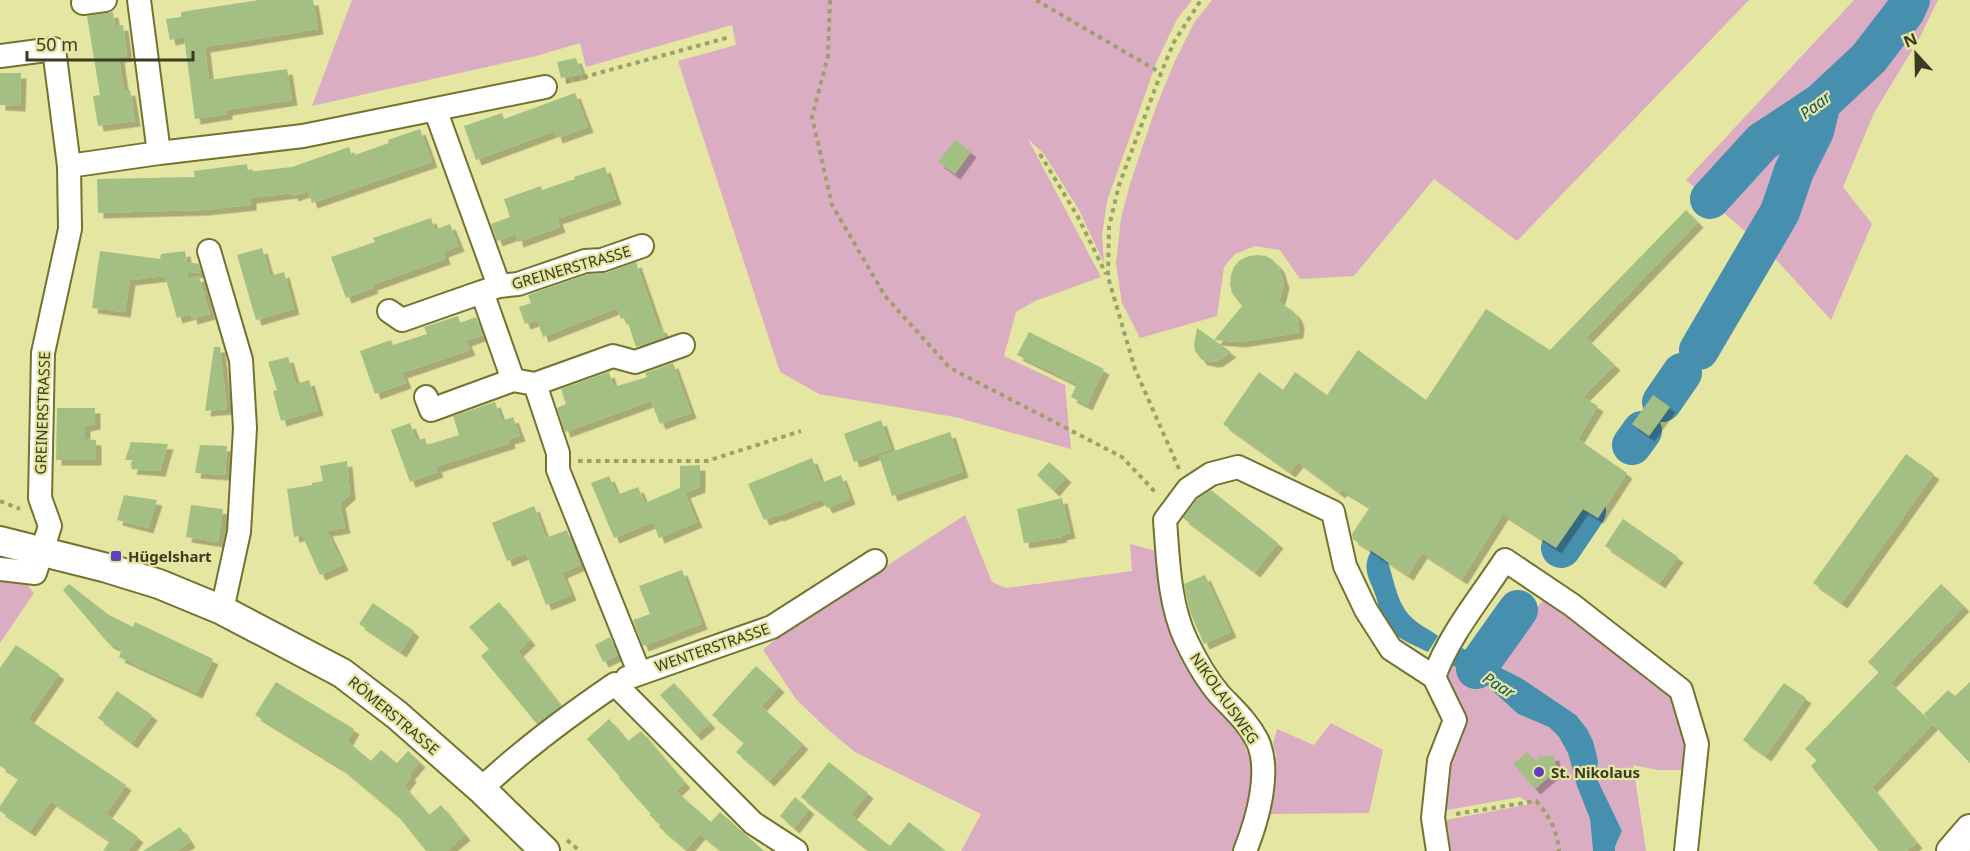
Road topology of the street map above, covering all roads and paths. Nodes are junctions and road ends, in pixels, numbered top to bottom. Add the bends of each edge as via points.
1 (105, 0) edge
2 (139, 0) edge
3 (830, 0) edge
4 (1036, 0) edge
5 (1201, 0) edge
6 (83, 3) dead end
7 (730, 37) dead end
8 (0, 56) edge
9 (1161, 73) junction
10 (545, 87) joint
11 (435, 109) junction
12 (159, 153) junction
13 (1040, 154) dead end
14 (69, 166) junction
15 (642, 246) dead end
16 (209, 251) dead end
17 (1108, 277) junction
18 (490, 289) junction
19 (389, 311) dead end
20 (683, 345) dead end
21 (524, 382) junction
22 (431, 411) dead end
23 (801, 430) dead end
24 (558, 465) junction
25 (1188, 489) junction
26 (1165, 520) junction
27 (0, 541) edge
28 (43, 551) junction
29 (875, 561) dead end
30 (0, 569) edge
31 (222, 610) junction
32 (1437, 669) junction
33 (639, 672) junction
34 (615, 684) junction
35 (481, 789) junction
36 (1433, 818) junction
37 (1970, 829) edge
38 (545, 851) edge
39 (796, 851) edge
40 (1245, 851) edge
41 (1438, 851) edge
42 (1559, 851) edge
43 (1686, 851) edge
44 (1951, 851) edge

1 - 6 street
2 - 12 street
3 - 26 path via 828,56 812,117 831,204 885,296 950,368 1122,457 1156,492
4 - 9 path
5 - 9 path via 1174,42
7 - 10 path
8 - 14 street, GREINERSTRASSE via 54,49
9 - 17 path via 1119,185 1109,227
10 - 11 street
11 - 12 street via 303,136
11 - 18 street, GREINERSTRASSE
12 - 14 street
13 - 17 path
14 - 28 street, GREINERSTRASSE via 70,229 43,353 40,498 50,526
15 - 18 street, GREINERSTRASSE
16 - 31 street via 241,360 245,428 239,532
17 - 25 path via 1135,369
18 - 19 street, GREINERSTRASSE via 402,320
18 - 21 street, GREINERSTRASSE
20 - 21 street via 635,362 613,356
21 - 22 street
21 - 24 street, GREINERSTRASSE via 558,453
23 - 24 path via 707,461
24 - 33 street, WENTERSTRASSE
25 - 26 street
25 - 32 street via 1210,474 1238,467 1333,512 1344,566 1391,649
26 - 40 street, NIKOLAUSWEG via 1174,605 1185,638 1204,674 1257,741 1263,760 1260,808
27 - 28 main road, RÖMERSTRASSE
28 - 30 street via 35,573
28 - 31 main road, RÖMERSTRASSE via 159,584
29 - 33 street, WENTERSTRASSE via 772,627
31 - 35 main road, RÖMERSTRASSE via 342,672
32 - 36 street via 1455,720 1438,761
32 - 43 street via 1505,560 1572,605 1681,690 1697,744
33 - 34 street, WENTERSTRASSE
34 - 35 street, WENTERSTRASSE via 535,742
34 - 39 street via 753,823
35 - 38 main road, RÖMERSTRASSE
36 - 41 street
36 - 42 path via 1536,801 1545,810
37 - 44 main road

